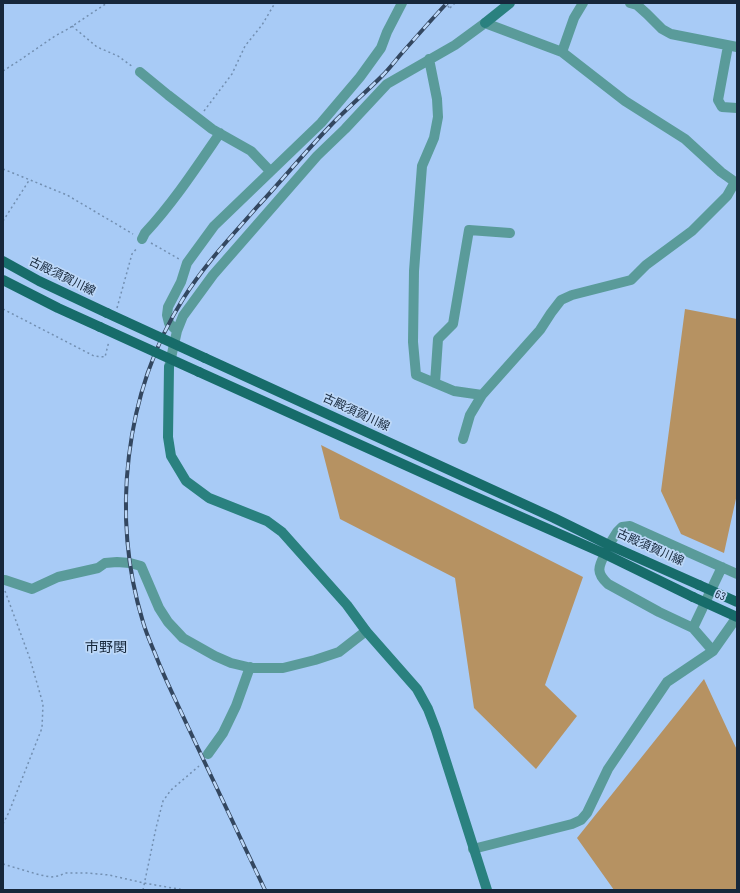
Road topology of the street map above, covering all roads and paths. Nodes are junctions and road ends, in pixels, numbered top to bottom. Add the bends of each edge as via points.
1 (107, 3) edge
2 (275, 3) edge
3 (402, 3) edge
4 (444, 3) edge
5 (455, 3) edge
6 (510, 3) edge
7 (583, 3) edge
8 (630, 3) edge
9 (485, 23) junction
10 (72, 26) junction
11 (733, 46) edge
12 (562, 52) junction
13 (429, 60) junction
14 (3, 71) edge
15 (140, 72) joint
16 (737, 108) edge
17 (199, 119) junction
18 (220, 133) junction
19 (3, 169) edge
20 (270, 171) junction
21 (30, 179) junction
22 (736, 183) edge
23 (3, 221) edge
24 (510, 233) dead end
25 (142, 238) junction
26 (3, 261) edge
27 (187, 264) junction
28 (3, 280) edge
29 (177, 331) junction
30 (435, 383) junction
31 (482, 395) junction
32 (463, 439) dead end
33 (607, 549) junction
34 (722, 567) junction
35 (737, 574) edge
36 (3, 580) edge
37 (3, 585) edge
38 (699, 585) joint
39 (693, 597) joint
40 (737, 602) edge
41 (737, 617) edge
42 (693, 628) junction
43 (366, 631) junction
44 (713, 651) junction
45 (250, 667) junction
46 (208, 754) dead end
47 (199, 766) dead end
48 (3, 824) edge
49 (473, 849) junction
50 (3, 864) edge
51 (144, 883) junction
52 (143, 890) edge
53 (184, 890) edge
54 (487, 890) edge

1 - 10 path
2 - 17 path via 245,46 232,74
3 - 20 street via 381,48 360,77 321,123
4 - 5 path, bridge via 450,8
6 - 9 street
7 - 12 street via 574,18
8 - 11 street via 637,5 662,29 671,34
9 - 12 street
9 - 13 street
10 - 14 path
10 - 15 path via 97,47 118,56
11 - 16 street via 718,100 722,107
12 - 22 street via 625,101 685,139
13 - 29 street via 387,84 317,156 213,275 183,316
13 - 30 street via 438,117 434,138 422,166 414,271 413,342 416,375
15 - 17 street
17 - 18 street
18 - 20 street via 251,151
18 - 25 street
19 - 21 path
20 - 27 street via 214,226
21 - 23 path
21 - 25 path via 68,195
22 - 31 street via 727,196 692,231 646,265 631,280 562,300 540,330
24 - 30 street via 469,230 453,324 438,339
25 - 27 path
26 - 33 main road, 古殿須賀川線 / 63, bridge via 107,313 561,521
27 - 29 street via 168,307 170,323
28 - 33 main road, 古殿須賀川線 / 63, bridge via 58,308 467,493
29 - 43 street via 169,367 168,437 171,456 186,481 209,498 267,521 282,532 347,605
30 - 31 street via 454,391
31 - 32 street via 470,415
33 - 34 street via 622,527 630,526
33 - 38 main road, 古殿須賀川線 / 63
33 - 39 main road, 古殿須賀川線 / 63
33 - 42 street via 599,565 599,572 608,584
34 - 35 street
34 - 42 street
36 - 45 street via 32,589 58,578 98,568 105,563 123,562 141,566 158,608 183,638 231,663
37 - 48 path via 30,659 43,704 42,728
38 - 40 main road, 63 / 63, bridge
39 - 41 main road, 63 / 63, bridge
41 - 44 street
42 - 44 street
43 - 45 street via 339,652 315,660 283,668
43 - 49 street via 417,689 428,708
44 - 49 street via 667,682 608,769 587,813 581,820
45 - 46 street via 223,733
47 - 51 path via 171,790 163,801
49 - 54 street
50 - 51 path via 51,877 65,873 88,872
51 - 52 path
51 - 53 path

